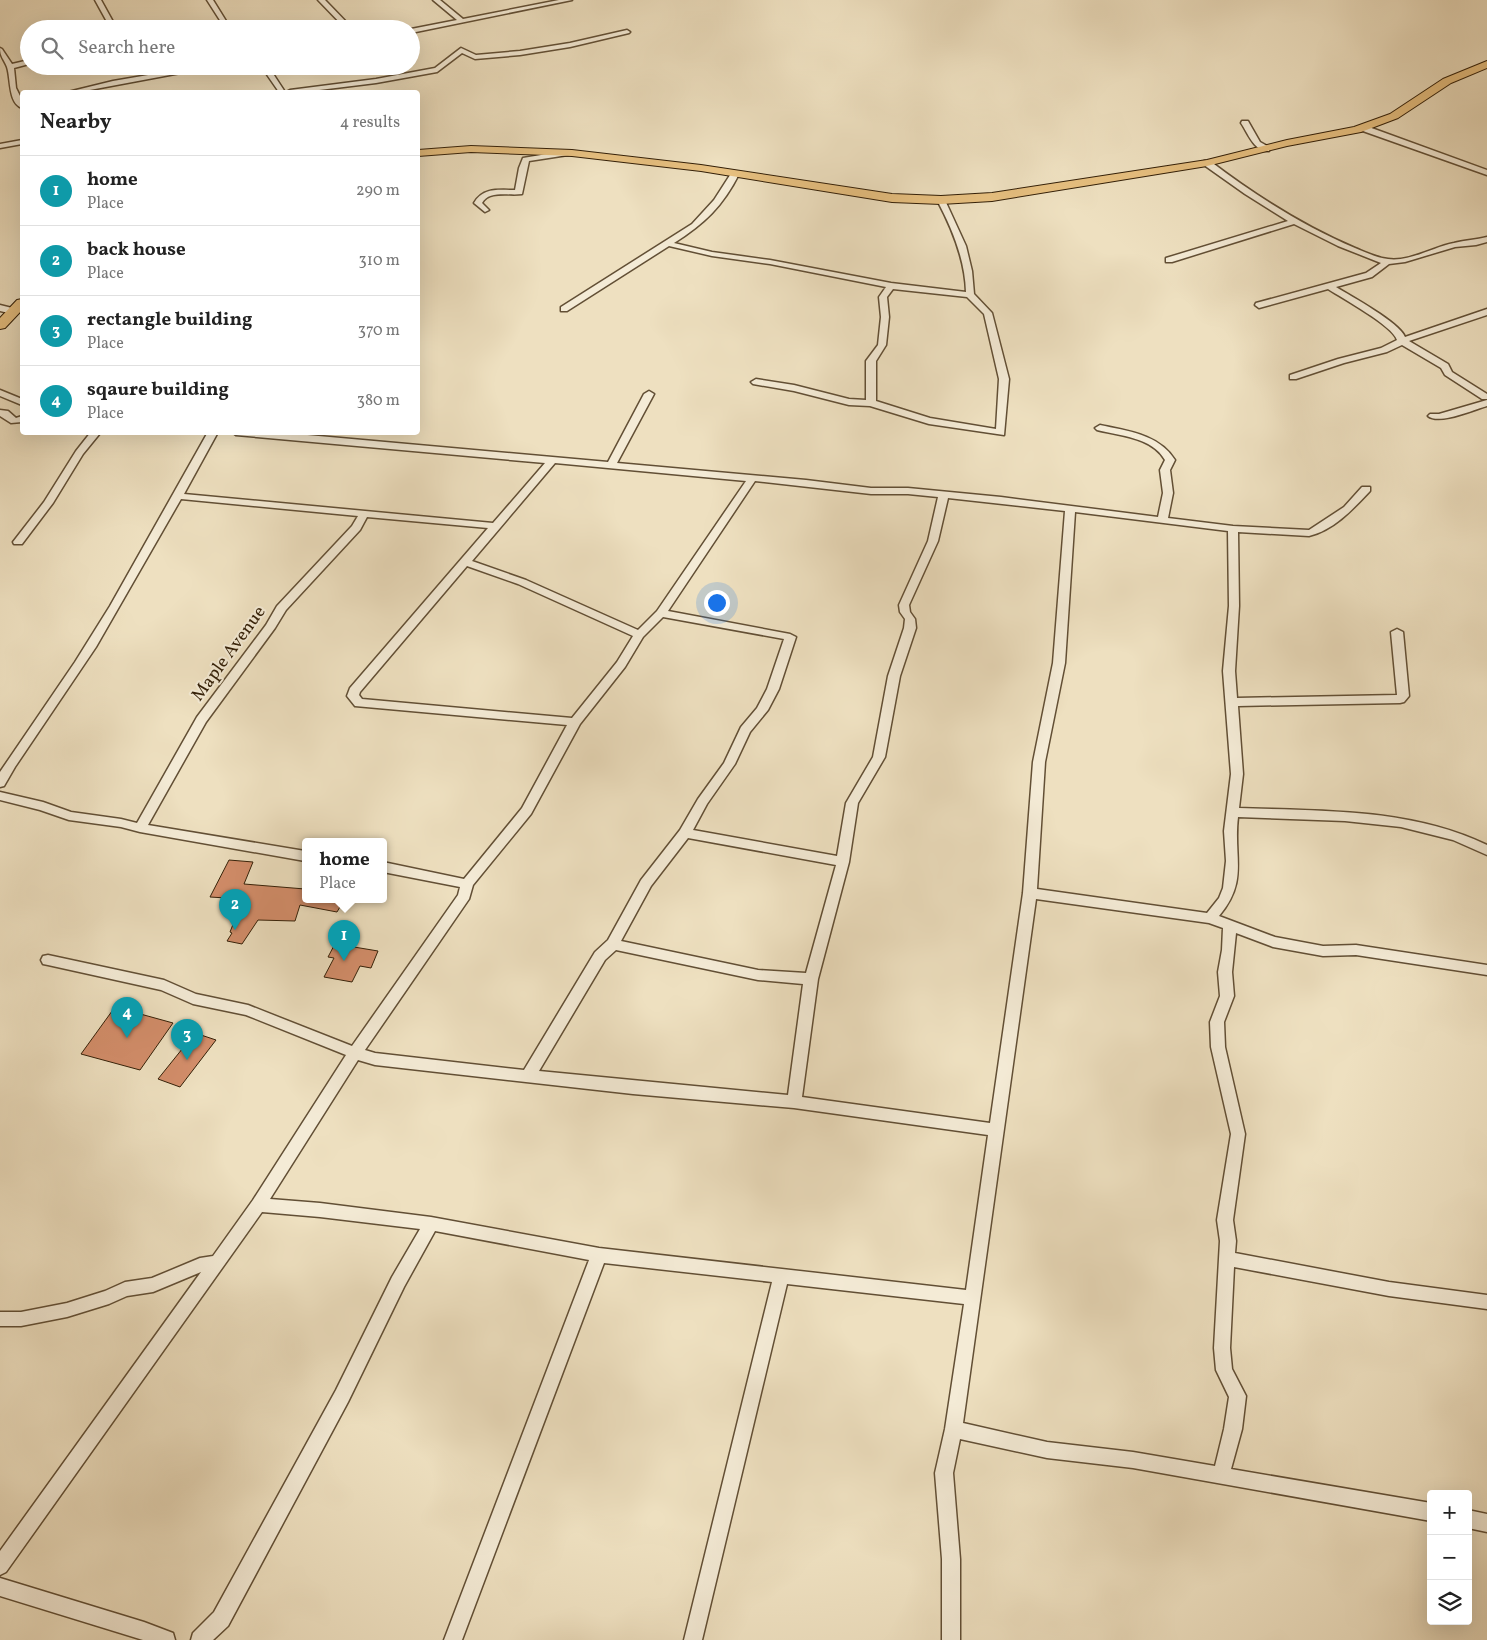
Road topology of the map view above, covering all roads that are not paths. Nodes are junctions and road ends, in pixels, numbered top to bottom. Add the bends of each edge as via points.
1 (98, 0) edge
2 (210, 0) edge
3 (321, 0) edge
4 (436, 0) edge
5 (569, 0) edge
6 (109, 20) edge
7 (221, 20) edge
8 (341, 20) edge
9 (462, 21) junction
10 (420, 29) edge
11 (627, 32) dead end
12 (0, 50) edge
13 (1487, 64) edge
14 (20, 65) edge
15 (10, 68) junction
16 (420, 71) edge
17 (161, 75) edge
18 (270, 75) edge
19 (391, 75) edge
20 (81, 90) edge
21 (281, 90) edge
22 (302, 90) edge
23 (20, 100) edge
24 (1245, 123) dead end
25 (1362, 128) junction
26 (20, 142) edge
27 (0, 146) edge
28 (1266, 149) junction
29 (420, 153) edge
30 (572, 153) junction
31 (1207, 163) junction
32 (735, 174) junction
33 (1487, 174) edge
34 (941, 200) junction
35 (485, 210) dead end
36 (1298, 221) junction
37 (1487, 239) edge
38 (666, 243) junction
39 (1476, 243) junction
40 (1484, 249) dead end
41 (1169, 260) dead end
42 (1387, 262) junction
43 (891, 286) junction
44 (1329, 286) junction
45 (970, 295) junction
46 (1259, 305) dead end
47 (12, 307) edge
48 (564, 310) dead end
49 (1487, 312) edge
50 (0, 325) edge
51 (1402, 341) junction
52 (1294, 377) dead end
53 (756, 382) dead end
54 (0, 393) edge
55 (649, 394) dead end
56 (1486, 400) edge
57 (20, 401) edge
58 (871, 403) junction
59 (0, 413) edge
60 (1433, 416) dead end
61 (20, 420) edge
62 (1100, 428) dead end
63 (94, 435) edge
64 (211, 435) edge
65 (268, 435) edge
66 (551, 462) junction
67 (611, 466) junction
68 (752, 479) junction
69 (1366, 489) dead end
70 (944, 495) junction
71 (177, 496) junction
72 (1070, 510) junction
73 (364, 514) junction
74 (1163, 519) junction
75 (496, 526) junction
76 (1233, 530) junction
77 (18, 542) dead end
78 (465, 562) junction
79 (661, 613) junction
80 (1397, 632) dead end
81 (639, 635) junction
82 (1230, 702) junction
83 (575, 722) junction
84 (0, 783) edge
85 (0, 796) edge
86 (1232, 812) junction
87 (140, 828) junction
88 (685, 833) junction
89 (1487, 850) edge
90 (302, 855) edge
91 (843, 862) junction
92 (387, 868) edge
93 (467, 884) junction
94 (1030, 893) junction
95 (1210, 918) junction
96 (1230, 926) junction
97 (613, 944) junction
98 (48, 960) dead end
99 (1487, 970) edge
100 (811, 979) junction
101 (355, 1053) junction
102 (529, 1075) junction
103 (794, 1102) junction
104 (996, 1130) junction
105 (258, 1205) junction
106 (431, 1224) junction
107 (599, 1255) junction
108 (1227, 1260) junction
109 (218, 1262) junction
110 (781, 1276) junction
111 (972, 1298) junction
112 (1487, 1302) edge
113 (0, 1319) edge
114 (954, 1429) junction
115 (1221, 1475) junction
116 (1427, 1511) edge
117 (1472, 1520) edge
118 (1487, 1523) edge
119 (0, 1566) edge
120 (0, 1587) edge
121 (166, 1640) edge
122 (200, 1640) edge
123 (453, 1640) edge
124 (693, 1640) edge
125 (951, 1640) edge

1 - 6 street
2 - 7 street
3 - 8 street
4 - 9 street
5 - 9 street
9 - 10 street
11 - 16 street via 520,53 475,57 460,50 436,70
12 - 15 street
13 - 25 main road via 1448,81 1394,116
14 - 15 street
15 - 23 street via 13,88
17 - 20 street
18 - 21 street
19 - 22 street
24 - 28 street via 1257,143
25 - 28 main road
25 - 33 street
26 - 27 street
28 - 31 main road
29 - 30 main road via 471,149
30 - 32 main road
30 - 35 street via 526,160 520,192 482,196 478,203
31 - 34 main road via 1021,193
31 - 36 street via 1239,188
32 - 34 main road via 892,198
32 - 38 street via 729,188 712,209 694,226
34 - 45 street via 950,216 971,277
36 - 41 street
36 - 42 street via 1365,256
37 - 39 street
38 - 43 street
38 - 48 street
39 - 40 street
39 - 42 street via 1454,245
42 - 44 street via 1369,275
43 - 45 street
43 - 58 street via 884,296 882,345 872,361
44 - 46 street
44 - 51 street via 1387,322 1400,334
45 - 58 street via 988,313 1004,379 1001,433 929,421
47 - 50 main road
49 - 51 street
51 - 52 street via 1384,350
51 - 56 street via 1445,366 1448,373
53 - 58 street via 849,402
54 - 57 street
55 - 67 street
56 - 60 street via 1439,417
59 - 61 street via 14,421
62 - 74 street via 1153,443 1168,453 1170,460 1165,470 1168,493
63 - 77 street
64 - 71 street
65 - 66 street
66 - 67 street
66 - 75 street
67 - 68 street
68 - 70 street
68 - 79 street
69 - 76 street via 1348,509 1313,532
70 - 72 street
70 - 91 street via 933,541 904,604 910,628 894,676 878,756 852,803
71 - 73 street
71 - 84 street via 101,631
72 - 74 street
72 - 94 street via 1059,663 1039,762
73 - 75 street
73 - 87 street, Maple Avenue via 356,528 281,608 202,720
74 - 76 street
75 - 78 street
76 - 82 street
78 - 81 street via 522,582
78 - 83 street via 352,696 359,702
79 - 81 street
79 - 88 street via 790,637 762,710 745,730 729,764
80 - 82 street via 1403,696 1400,699
81 - 83 street
82 - 86 street via 1237,774
83 - 93 street via 528,811
85 - 87 street via 69,816
86 - 89 street via 1371,819 1458,836
86 - 95 street via 1230,888
87 - 90 street
88 - 91 street
88 - 97 street via 646,883
91 - 100 street
92 - 93 street
93 - 101 street via 464,896
94 - 95 street
94 - 104 street
95 - 96 street
96 - 99 street via 1272,942 1323,951 1356,950
96 - 108 street via 1225,972 1227,996 1218,1022 1218,1047 1238,1134 1225,1220
97 - 100 street via 758,975
97 - 102 street via 600,956
98 - 101 street via 164,985 193,999 248,1010
100 - 103 street
101 - 102 street via 375,1059
101 - 105 street via 291,1148
102 - 103 street
103 - 104 street
104 - 111 street
105 - 106 street
105 - 109 street
106 - 107 street
106 - 122 street via 221,1619
107 - 110 street
107 - 123 street
108 - 112 street via 1437,1298
108 - 115 street via 1222,1314 1224,1370 1238,1396
109 - 113 street via 200,1264 153,1285 125,1289 67,1310 21,1319
109 - 119 street
110 - 111 street
110 - 124 street
111 - 114 street
114 - 115 street via 1047,1450
114 - 125 street via 944,1473 951,1559
115 - 116 street
117 - 118 street
120 - 121 street

